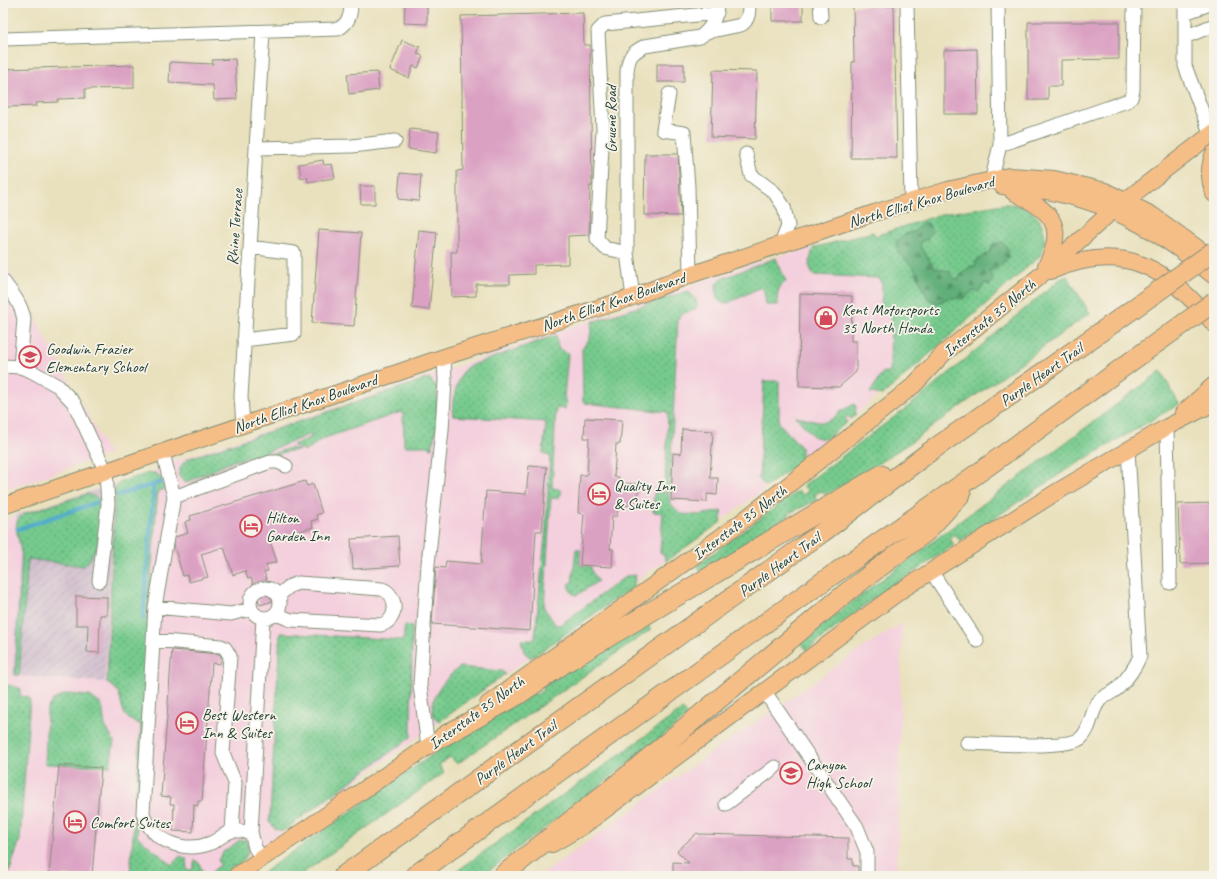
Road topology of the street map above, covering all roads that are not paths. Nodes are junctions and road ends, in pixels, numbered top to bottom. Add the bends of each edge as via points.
1 (351, 3) edge
2 (748, 3) edge
3 (820, 3) edge
4 (907, 3) edge
5 (998, 3) edge
6 (1134, 3) edge
7 (1209, 4) edge
8 (717, 8) edge
9 (1185, 8) edge
10 (820, 17) dead end
11 (1214, 26) edge
12 (264, 32) junction
13 (707, 32) junction
14 (1185, 37) junction
15 (3, 39) edge
16 (669, 94) dead end
17 (1212, 133) edge
18 (395, 141) dead end
19 (1000, 145) junction
20 (256, 148) junction
21 (1214, 153) edge
22 (746, 154) dead end
23 (996, 184) junction
24 (1214, 194) edge
25 (1126, 200) junction
26 (911, 201) junction
27 (1113, 210) junction
28 (781, 244) junction
29 (250, 248) junction
30 (1214, 251) edge
31 (626, 252) junction
32 (1214, 260) edge
33 (690, 275) junction
34 (1041, 275) junction
35 (1214, 276) edge
36 (3, 281) edge
37 (633, 297) junction
38 (1214, 302) edge
39 (1214, 324) edge
40 (244, 340) junction
41 (444, 357) junction
42 (3, 366) edge
43 (20, 367) junction
44 (1214, 385) edge
45 (1214, 403) edge
46 (243, 424) junction
47 (1167, 427) junction
48 (1128, 450) junction
49 (163, 452) junction
50 (928, 453) junction
51 (286, 466) dead end
52 (988, 466) junction
53 (106, 472) junction
54 (174, 497) junction
55 (3, 506) edge
56 (931, 571) junction
57 (99, 581) dead end
58 (1170, 583) dead end
59 (279, 595) junction
60 (155, 607) junction
61 (250, 609) junction
62 (276, 614) junction
63 (263, 618) junction
64 (153, 640) junction
65 (977, 641) dead end
66 (765, 692) junction
67 (444, 736) junction
68 (966, 743) dead end
69 (428, 747) junction
70 (774, 767) dead end
71 (726, 804) dead end
72 (232, 831) junction
73 (251, 832) junction
74 (262, 858) junction
75 (502, 875) edge
76 (236, 876) edge
77 (342, 876) edge
78 (414, 876) edge
79 (867, 876) edge

1 - 12 street via 351,14 347,23 338,29
2 - 13 street via 749,14 741,25
3 - 10 street
4 - 26 street
5 - 19 street
6 - 19 street via 1131,98
7 - 9 street
7 - 11 street
8 - 13 street
8 - 31 street via 605,24 598,31 603,129 597,239 605,248
9 - 14 street
11 - 14 street
12 - 15 street
12 - 20 street, Rhine Terrace
13 - 31 street, Gruene Road via 700,37 645,46 637,49 628,58
14 - 17 street via 1185,66
16 - 33 street via 664,130 684,133
17 - 25 main road, Interstate 35 North
18 - 20 street via 352,146
19 - 23 street
20 - 29 street, Rhine Terrace
21 - 24 main road via 1209,166 1210,183
22 - 28 street via 751,175 774,192 784,207 788,226
23 - 25 main road, North Elliot Knox Boulevard via 1009,176 1054,179 1087,186
23 - 26 main road, North Elliot Knox Boulevard via 948,190
23 - 27 main road, North Elliot Knox Boulevard via 1055,193
23 - 34 main road via 1046,210 1054,225 1054,251
25 - 27 main road, Interstate 35 North
25 - 32 main road, North Elliot Knox Boulevard via 1159,219
26 - 28 main road, North Elliot Knox Boulevard
27 - 34 main road, Interstate 35 North
27 - 35 main road, North Elliot Knox Boulevard via 1179,248
28 - 33 main road, North Elliot Knox Boulevard
29 - 40 street, Rhine Terrace
29 - 40 street via 294,253 294,334
30 - 50 highway, Purple Heart Trail, bridge
31 - 37 street, Gruene Road
33 - 37 main road, North Elliot Knox Boulevard
34 - 39 main road via 1091,258 1136,262 1157,272 1194,302
34 - 67 main road, Interstate 35 North via 943,354 913,386 740,523
36 - 43 street via 23,312
37 - 41 main road, North Elliot Knox Boulevard
38 - 52 highway, bridge
40 - 46 street, Rhine Terrace via 241,403
41 - 46 main road, North Elliot Knox Boulevard
41 - 69 street via 442,430 428,564 420,685
42 - 43 street
43 - 53 street via 58,386 74,403
44 - 47 main road
45 - 47 main road
46 - 49 main road, North Elliot Knox Boulevard
47 - 48 main road
47 - 58 street
48 - 56 main road
48 - 68 street via 1140,656 1135,667 1117,689 1100,700 1088,729 1081,738 1072,742 1046,744
49 - 53 main road, North Elliot Knox Boulevard
49 - 54 street
50 - 67 highway via 885,473 568,661 518,695
50 - 77 highway, Purple Heart Trail via 823,532
51 - 54 street via 270,462
52 - 75 highway via 926,532 846,592 627,776
52 - 78 highway via 822,582
53 - 55 main road, North Elliot Knox Boulevard
53 - 57 street via 108,504
54 - 60 street
56 - 65 street
56 - 66 main road via 900,591
59 - 61 street via 269,588 256,592 250,599
59 - 62 street via 280,606
59 - 62 street via 298,583 382,589 392,596 393,616 388,622 380,625 291,620
60 - 61 street via 232,614
60 - 64 street
61 - 63 street
62 - 63 street
63 - 73 street
64 - 72 street via 221,646 230,656 223,753 235,783
64 - 72 street via 143,813 145,820 163,840 173,845 203,846
66 - 75 main road via 583,826
66 - 79 street via 857,827 867,852
67 - 69 main road, Interstate 35 North
69 - 74 main road, Interstate 35 North
70 - 71 street
72 - 73 street
73 - 74 street
74 - 76 main road, Interstate 35 North

